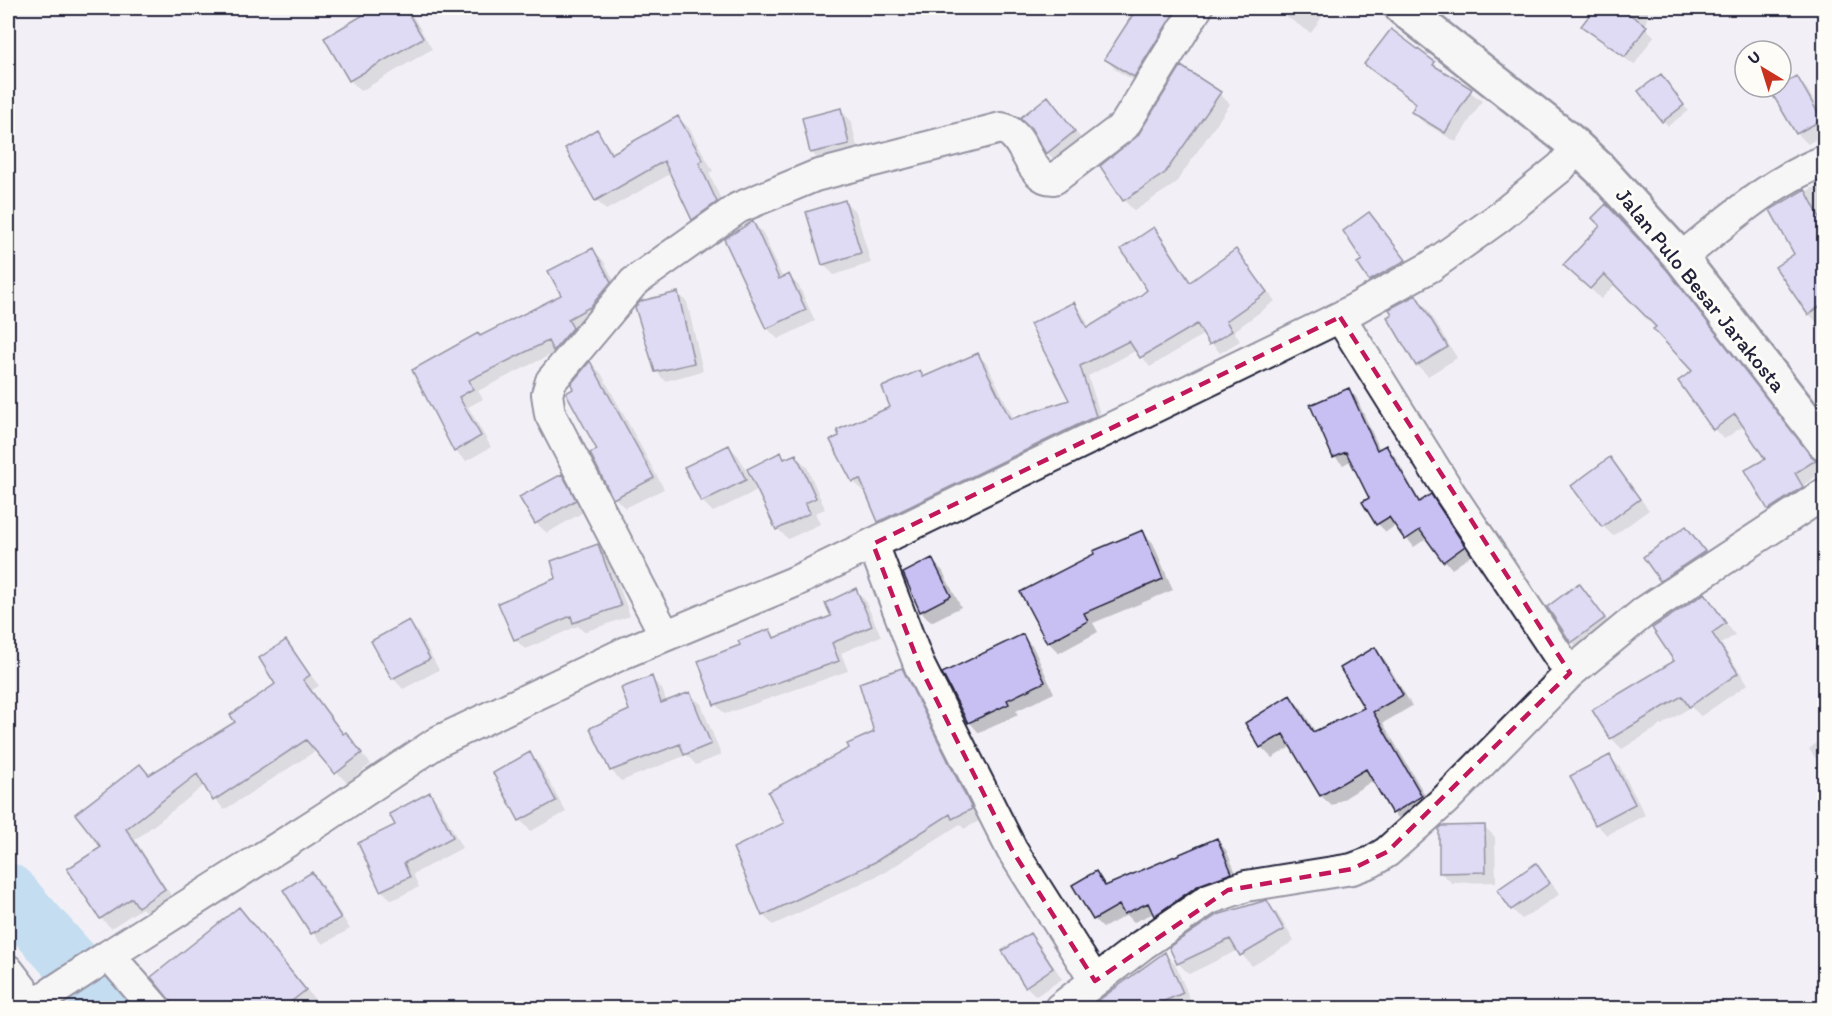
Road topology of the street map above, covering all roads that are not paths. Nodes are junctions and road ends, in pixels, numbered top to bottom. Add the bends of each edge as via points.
1 (1197, 8) edge
2 (1402, 8) edge
3 (1569, 140) junction
4 (1824, 161) edge
5 (1681, 258) junction
6 (1340, 316) junction
7 (1824, 443) edge
8 (1824, 494) edge
9 (873, 544) junction
10 (664, 635) junction
11 (1570, 673) junction
12 (98, 962) junction
13 (8, 970) edge
14 (1095, 981) junction
15 (38, 1003) edge
16 (155, 1008) edge
17 (1060, 1008) edge

1 - 10 street via 1124,126 1054,179 1040,175 1015,136 1001,128 815,176 738,208 634,282 610,308 551,381 547,394 549,414
2 - 3 street, Jalan Pulo Besar Jarakosta
3 - 5 street, Jalan Pulo Besar Jarakosta
3 - 6 street via 1573,152 1561,167 1497,219 1430,267
4 - 5 street via 1756,196
5 - 7 street, Jalan Pulo Besar Jarakosta
6 - 9 street
6 - 11 street via 1450,493
8 - 11 street via 1644,612
9 - 10 street via 794,582
9 - 14 street via 920,667 1012,850
10 - 12 street via 439,741
11 - 14 street via 1388,852 1352,869 1228,890 1209,898
12 - 15 street
12 - 16 street
13 - 15 street
14 - 17 street

